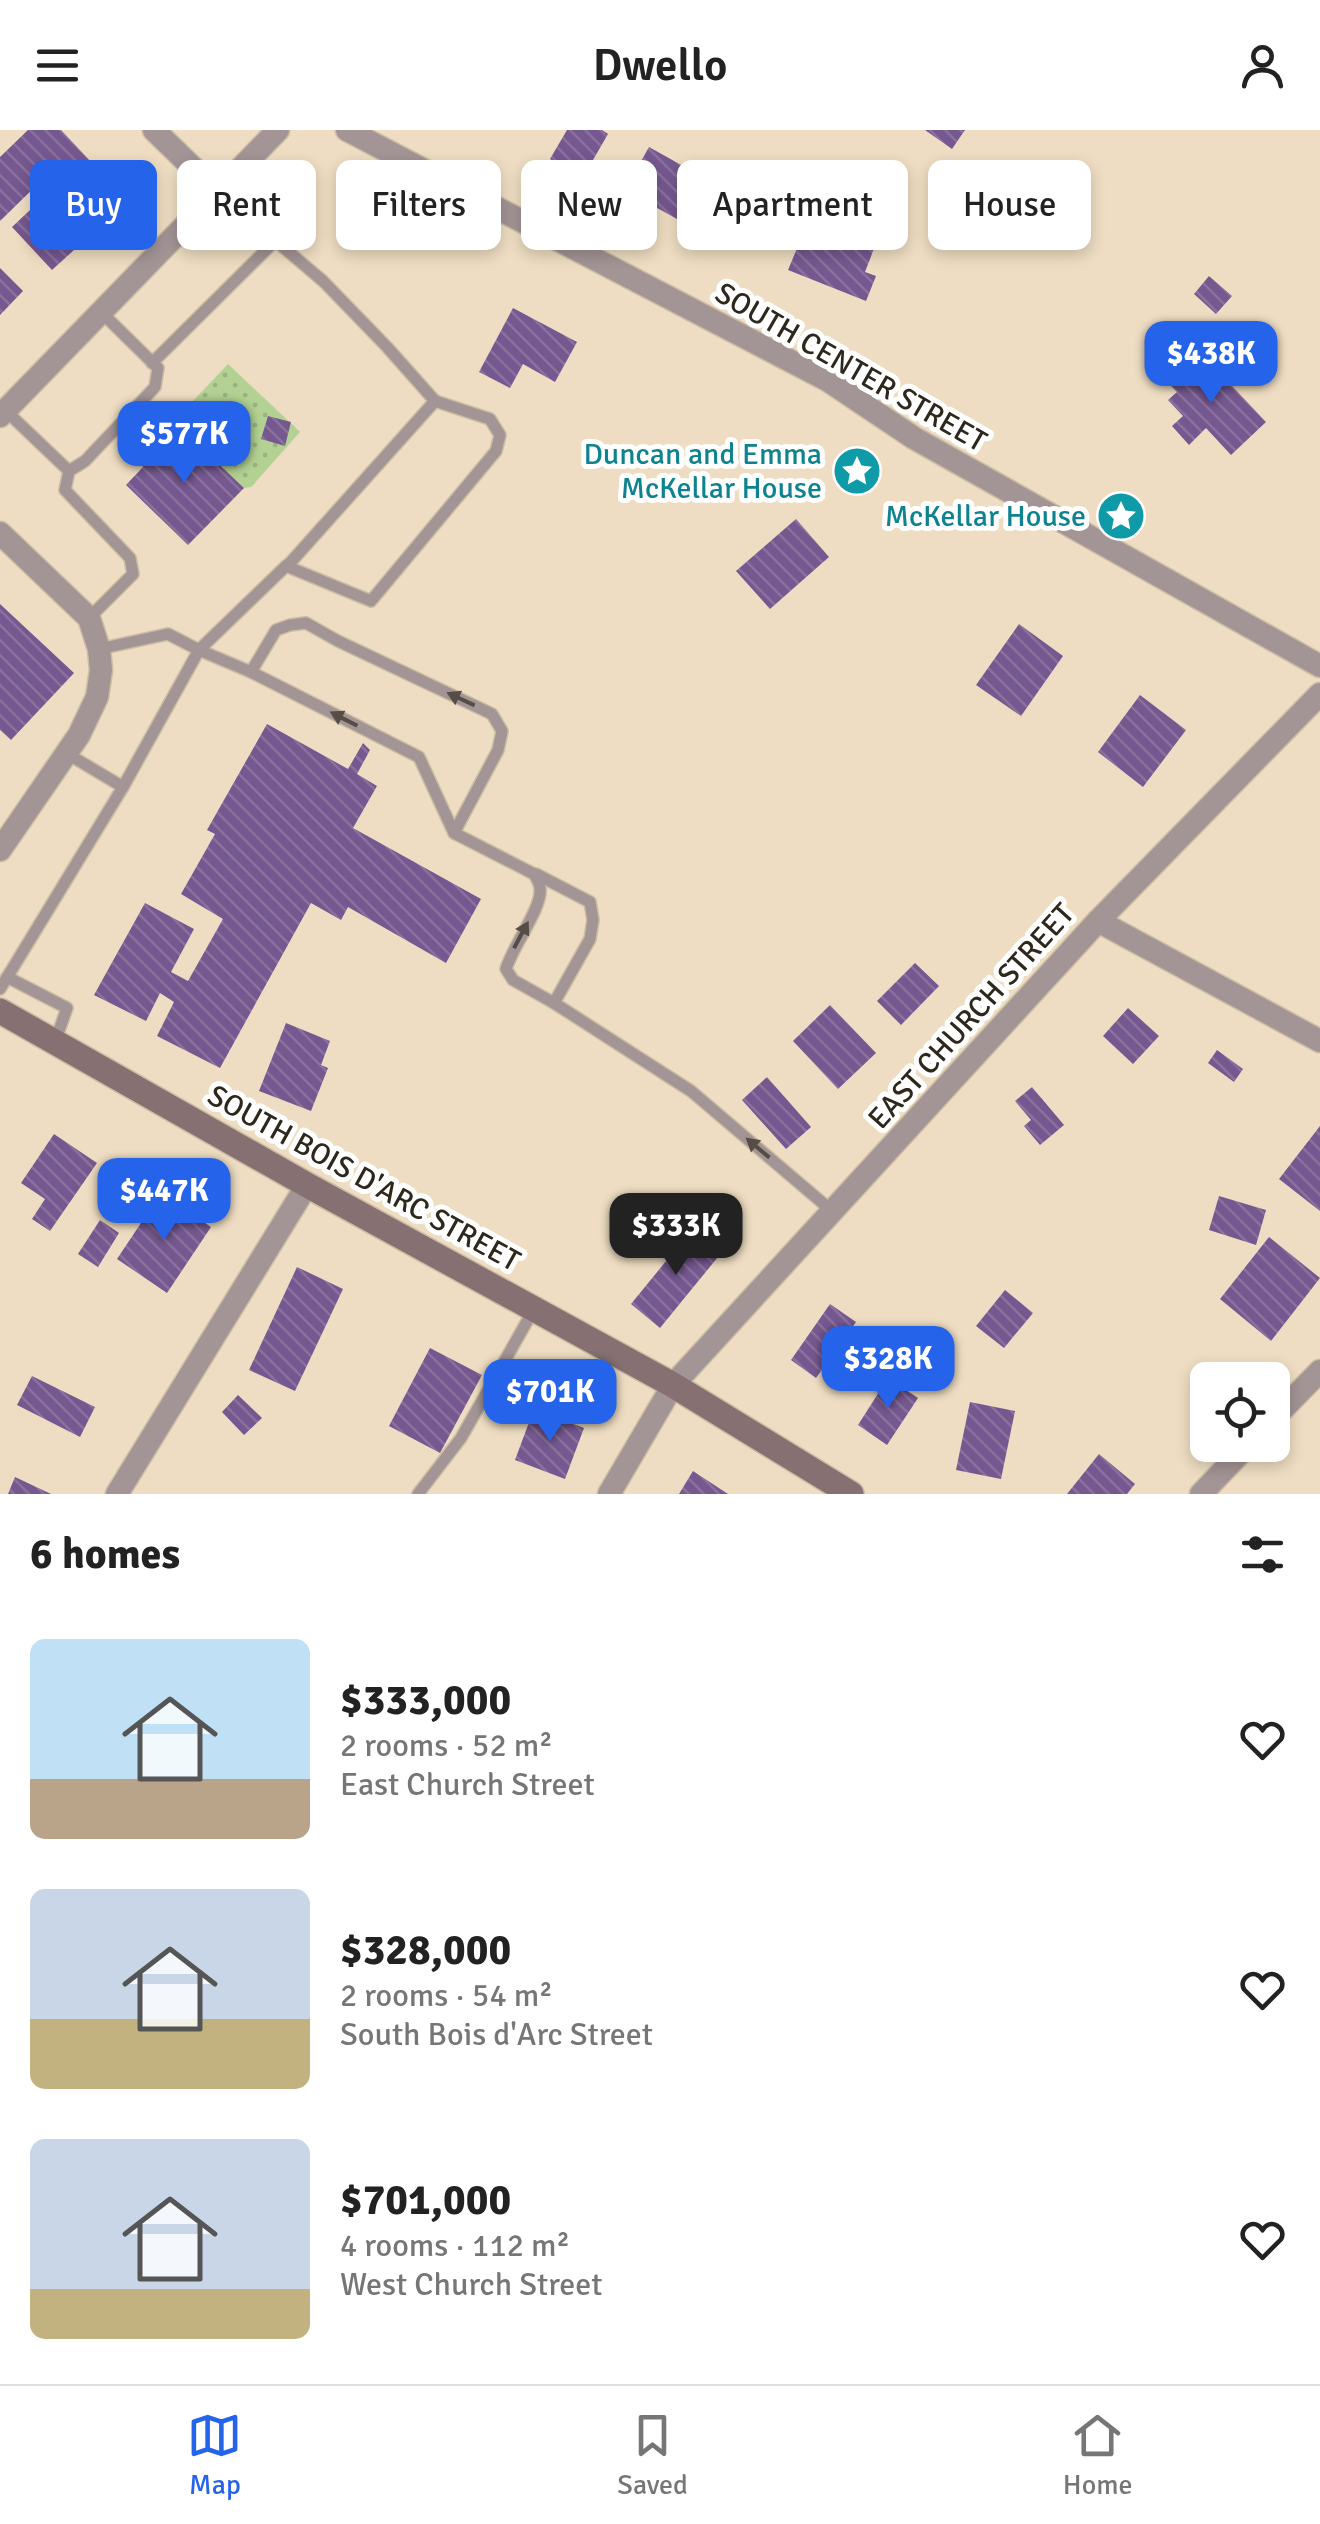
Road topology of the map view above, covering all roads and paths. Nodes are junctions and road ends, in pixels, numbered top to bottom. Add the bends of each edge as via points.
1 (154, 130) edge
2 (278, 130) edge
3 (347, 130) edge
4 (185, 160) edge
5 (249, 160) edge
6 (177, 234) edge
7 (266, 250) edge
8 (286, 250) edge
9 (101, 312) junction
10 (152, 363) junction
11 (434, 402) junction
12 (3, 413) edge
13 (69, 470) junction
14 (0, 532) edge
15 (286, 566) junction
16 (90, 618) junction
17 (99, 649) junction
18 (199, 650) junction
19 (1320, 666) edge
20 (251, 672) junction
21 (1320, 694) edge
22 (66, 754) junction
23 (124, 787) junction
24 (454, 833) junction
25 (0, 850) edge
26 (534, 874) junction
27 (1098, 921) junction
28 (8, 977) junction
29 (0, 989) edge
30 (554, 1003) junction
31 (0, 1011) edge
32 (1320, 1041) edge
33 (55, 1042) junction
34 (306, 1185) junction
35 (832, 1211) junction
36 (534, 1309) junction
37 (1320, 1370) edge
38 (673, 1385) junction
39 (1290, 1401) edge
40 (1231, 1462) edge
41 (117, 1494) edge
42 (418, 1494) edge
43 (609, 1494) edge
44 (851, 1494) edge
45 (1200, 1494) edge

1 - 4 street
2 - 5 street
3 - 19 street, SOUTH CENTER STREET via 828,381 914,438
6 - 9 street
7 - 10 lane
8 - 11 lane via 388,347
9 - 10 lane
9 - 12 street
10 - 13 lane via 158,368 156,388
11 - 15 lane
11 - 15 lane via 490,419 500,435 496,451 371,601
12 - 13 lane
13 - 16 lane via 65,490 130,558 133,574
14 - 16 street
15 - 18 lane
16 - 17 street
17 - 18 lane via 168,634
17 - 22 street via 97,697
18 - 20 lane
18 - 23 lane
24 -> 20 lane via 419,757
24 -> 20 lane via 498,750 502,731 492,714 306,624 276,630
21 - 27 street, EAST CHURCH STREET
22 - 23 lane
22 - 25 street
23 - 28 lane
24 - 26 lane
30 -> 26 lane via 506,969 540,900
26 - 30 lane via 590,902 593,920 590,939
27 - 32 street
27 - 35 street, EAST CHURCH STREET
28 - 29 lane
28 - 33 lane via 67,1008
35 -> 30 lane via 691,1091
31 - 33 main road, SOUTH BOIS D'ARC STREET
33 - 34 main road, SOUTH BOIS D'ARC STREET
34 - 36 main road, SOUTH BOIS D'ARC STREET
34 - 41 street
35 - 38 street, EAST CHURCH STREET
36 - 38 main road, SOUTH BOIS D'ARC STREET
36 - 42 lane via 460,1438
37 - 39 street
38 - 43 street, EAST CHURCH STREET
38 - 44 main road, SOUTH BOIS D'ARC STREET
40 - 45 street

